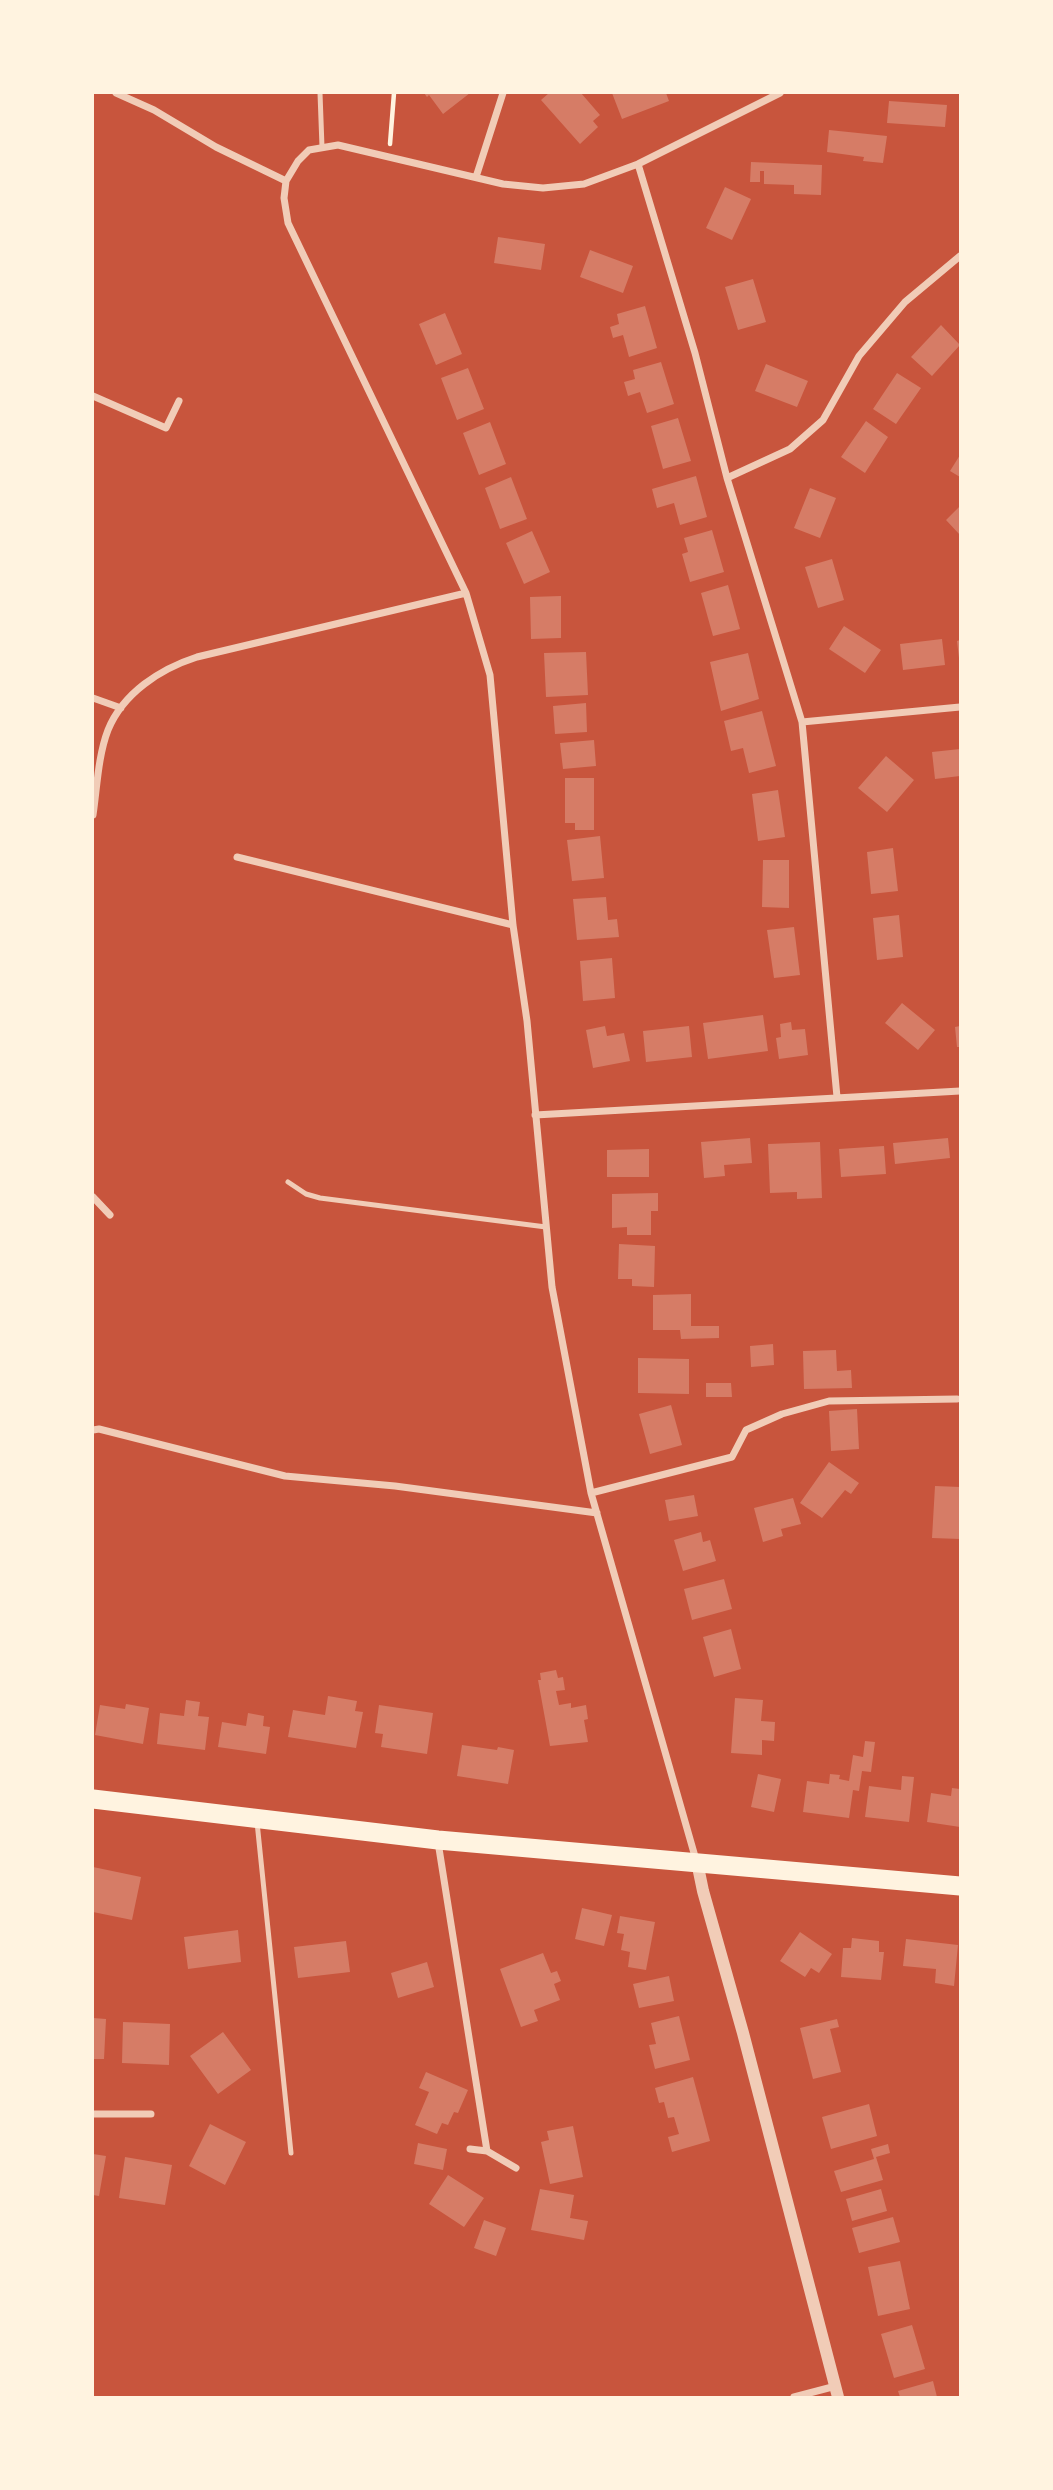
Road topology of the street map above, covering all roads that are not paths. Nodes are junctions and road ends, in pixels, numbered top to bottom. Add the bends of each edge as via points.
1 (116, 93) edge
2 (320, 93) edge
3 (503, 93) edge
4 (777, 93) edge
5 (322, 147) junction
6 (638, 164) junction
7 (476, 177) junction
8 (286, 181) junction
9 (960, 256) edge
10 (93, 396) edge
11 (179, 401) dead end
12 (727, 478) junction
13 (466, 593) junction
14 (93, 698) edge
15 (960, 707) edge
16 (121, 708) junction
17 (802, 722) junction
18 (93, 815) edge
19 (237, 857) dead end
20 (513, 925) junction
21 (960, 1091) edge
22 (837, 1097) junction
23 (535, 1115) junction
24 (288, 1182) dead end
25 (93, 1197) edge
26 (110, 1215) dead end
27 (546, 1227) junction
28 (957, 1399) dead end
29 (93, 1430) edge
30 (591, 1493) junction
31 (597, 1513) junction
32 (93, 1799) edge
33 (257, 1819) junction
34 (438, 1840) junction
35 (697, 1863) junction
36 (960, 1886) edge
37 (93, 2114) edge
38 (151, 2114) dead end
39 (470, 2149) dead end
40 (487, 2151) junction
41 (291, 2154) dead end
42 (516, 2168) dead end
43 (837, 2392) edge
44 (794, 2397) edge

1 - 8 street
2 - 5 lane
3 - 7 street
4 - 6 street
5 - 7 street via 338,145
5 - 8 street via 309,150
6 - 7 street via 584,184 543,188
6 - 12 street
8 - 13 street via 288,223
9 - 12 street via 905,302 859,356 823,420 790,449
10 - 11 street via 166,428
12 - 17 street
13 - 16 street via 174,664
13 - 20 street via 491,675
14 - 16 street
15 - 17 street
16 - 18 street via 108,730
17 - 22 street
19 - 20 street
20 - 23 street
21 - 22 street
22 - 23 street
23 - 27 street
24 - 27 lane via 320,1198
25 - 26 street
27 - 30 street via 552,1287
28 - 30 street via 829,1401 746,1430 732,1457
29 - 31 street via 285,1476
30 - 31 street
31 - 35 street
32 - 33 highway
33 - 34 highway
33 - 41 lane
34 - 35 highway
34 - 40 street
35 - 36 highway
35 - 43 street
37 - 38 street
39 - 40 street
40 - 42 street
43 - 44 street

